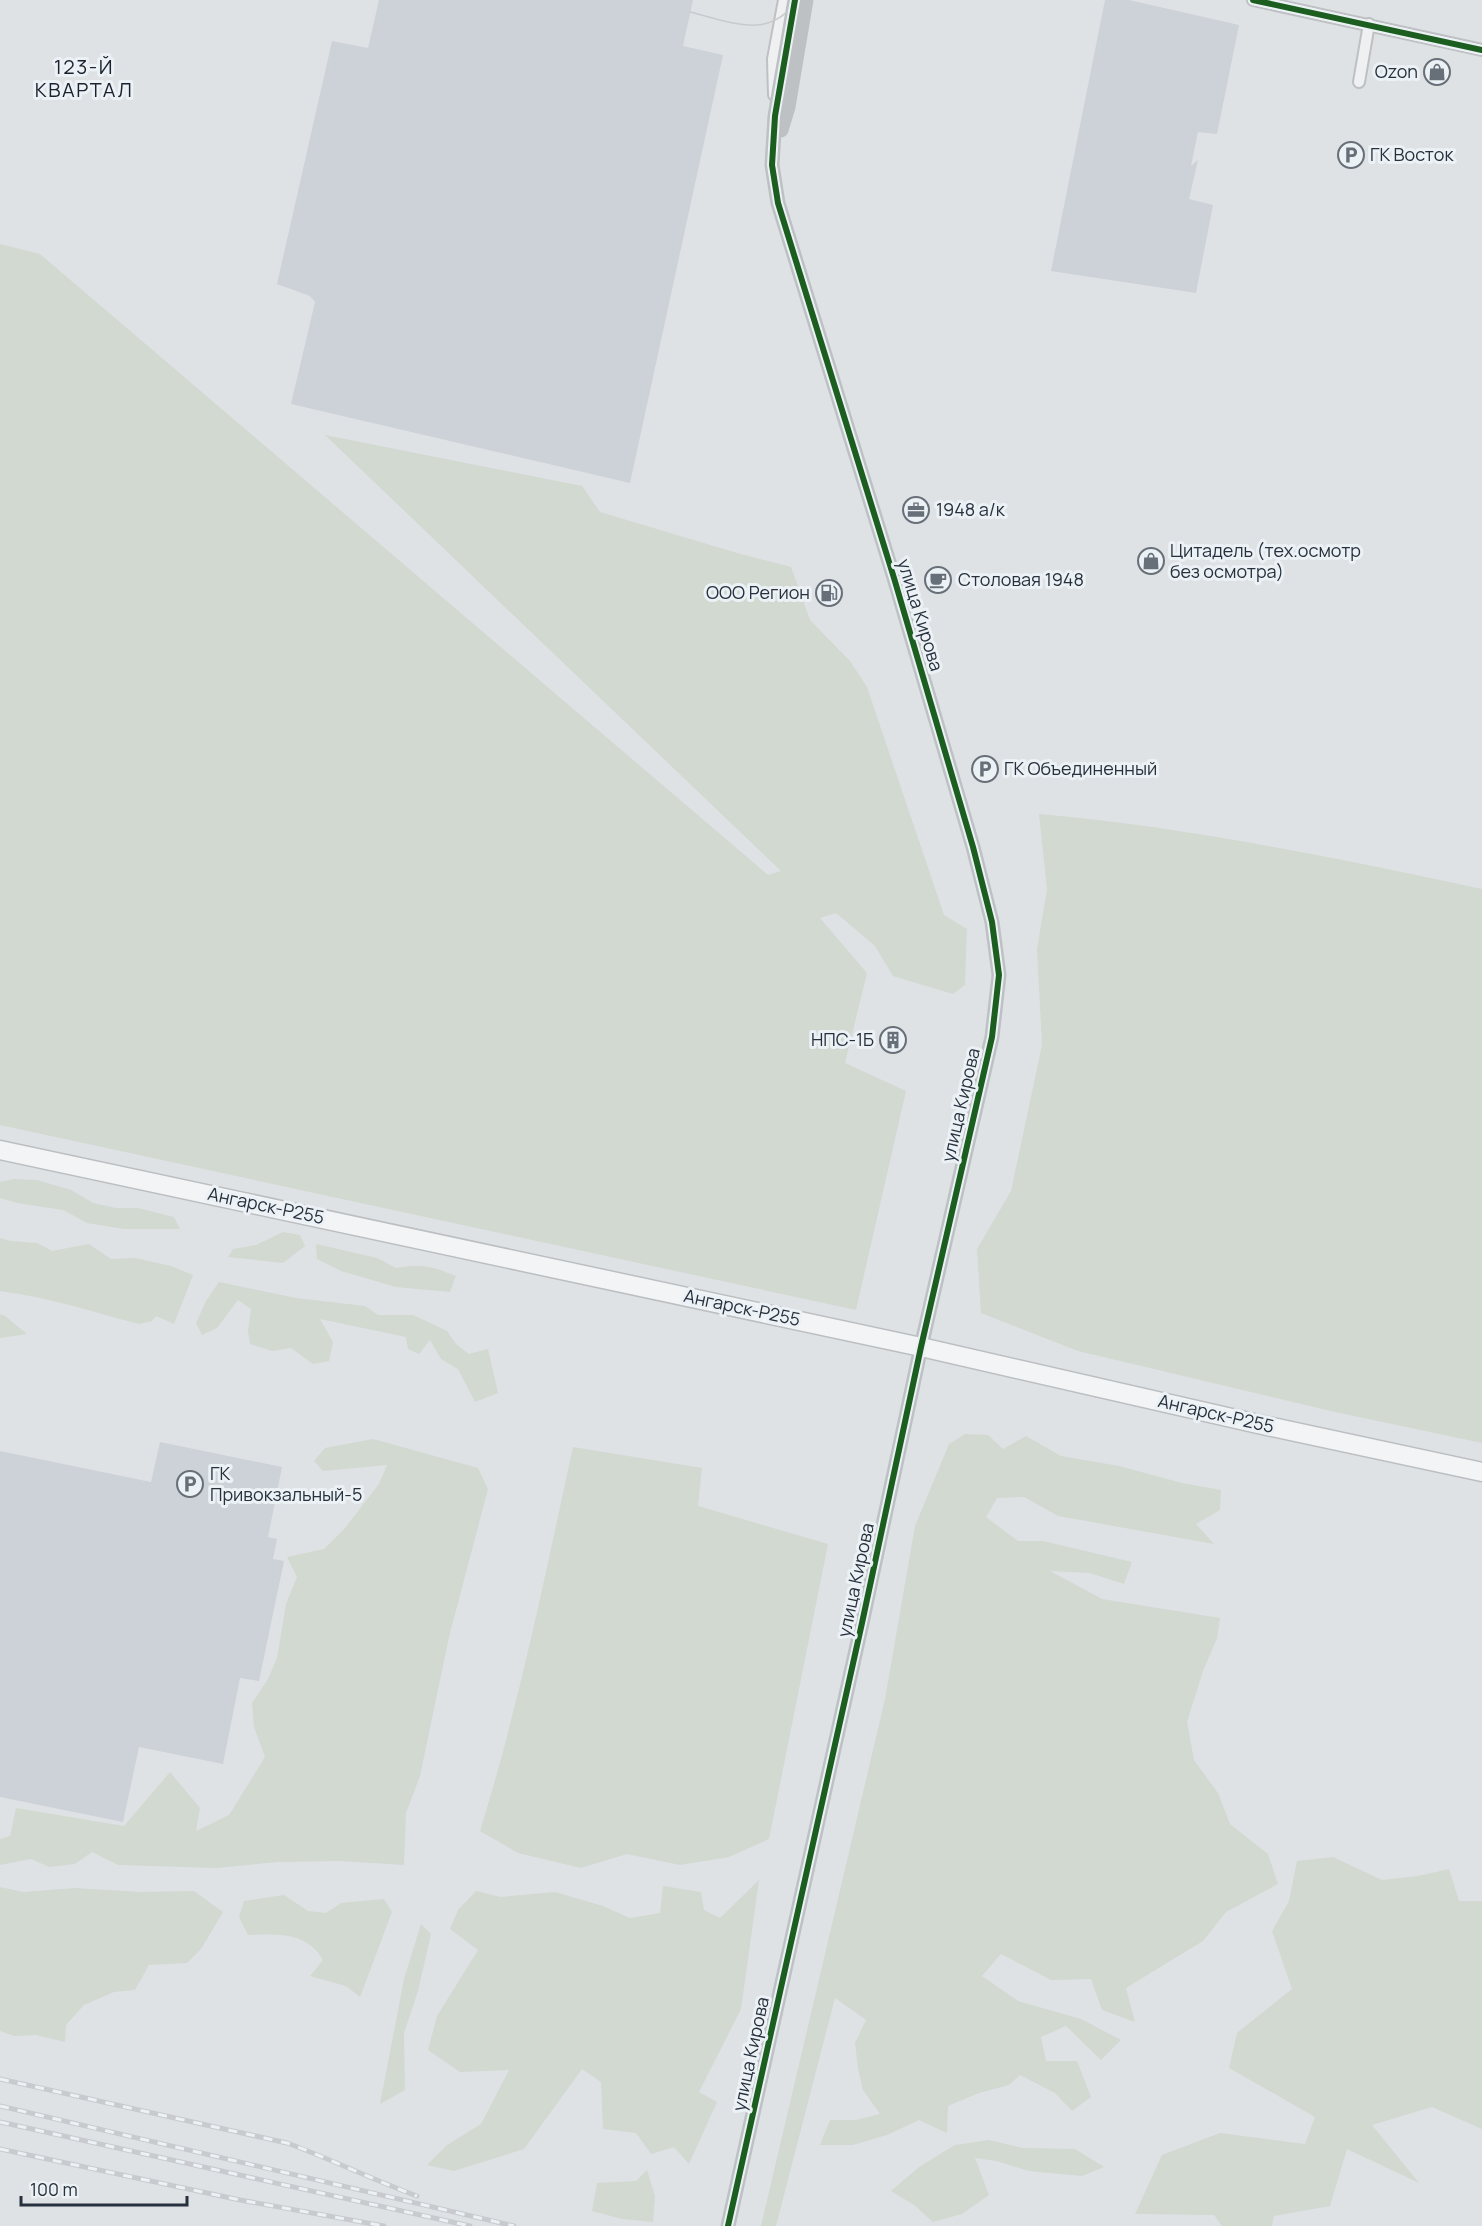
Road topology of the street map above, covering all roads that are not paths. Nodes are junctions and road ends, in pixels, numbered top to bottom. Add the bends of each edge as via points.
1 (784, 0) edge
2 (795, 0) edge
3 (806, 0) edge
4 (1253, 0) edge
5 (1369, 24) junction
6 (1482, 50) edge
7 (1359, 82) dead end
8 (775, 116) junction
9 (772, 165) junction
10 (0, 1150) edge
11 (921, 1347) junction
12 (1482, 1472) edge
13 (728, 2226) edge

1 - 8 street via 773,59
2 - 8 street, улица Кирова
3 - 9 street, улица Кирова via 788,107
4 - 5 street
5 - 6 street
5 - 7 street
8 - 9 street, улица Кирова
9 - 11 street, улица Кирова via 778,203 973,847 992,922 999,975 992,1036
10 - 11 main road, Ангарск-Р255
11 - 12 main road, Ангарск-Р255
11 - 13 street, улица Кирова

